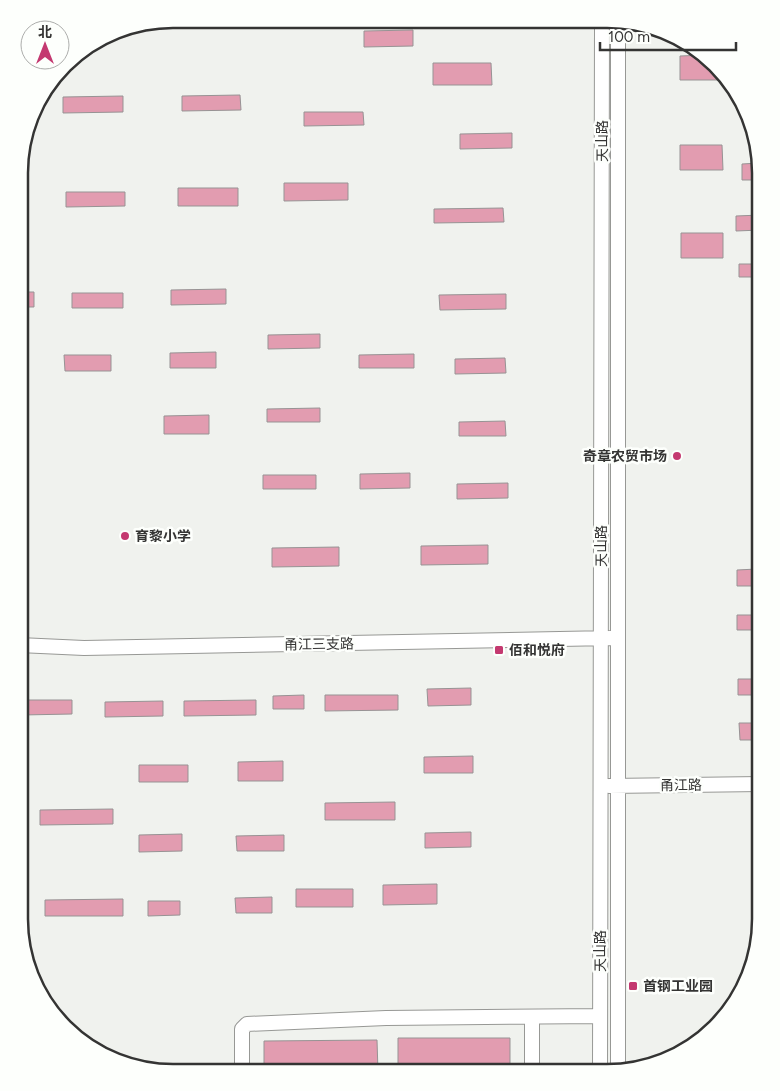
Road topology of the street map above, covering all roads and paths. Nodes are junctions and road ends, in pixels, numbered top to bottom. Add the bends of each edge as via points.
1 (602, 28) edge
2 (618, 29) edge
3 (601, 638) junction
4 (619, 638) junction
5 (28, 645) edge
6 (752, 784) edge
7 (601, 786) junction
8 (619, 786) junction
9 (600, 1016) junction
10 (532, 1018) junction
11 (618, 1063) edge
12 (242, 1064) edge
13 (532, 1064) edge
14 (600, 1064) edge

1 - 3 street, 天山路
2 - 4 street, 天山路
3 - 4 street, 甬江三支路
3 - 5 street, 甬江三支路 via 84,648
3 - 7 street, 天山路
4 - 8 street, 天山路
6 - 8 street, 甬江路
7 - 8 street, 甬江路
7 - 9 street, 天山路
8 - 11 street, 天山路
9 - 10 street
9 - 14 street, 天山路
10 - 12 street via 386,1018 247,1024 242,1029
10 - 13 street

